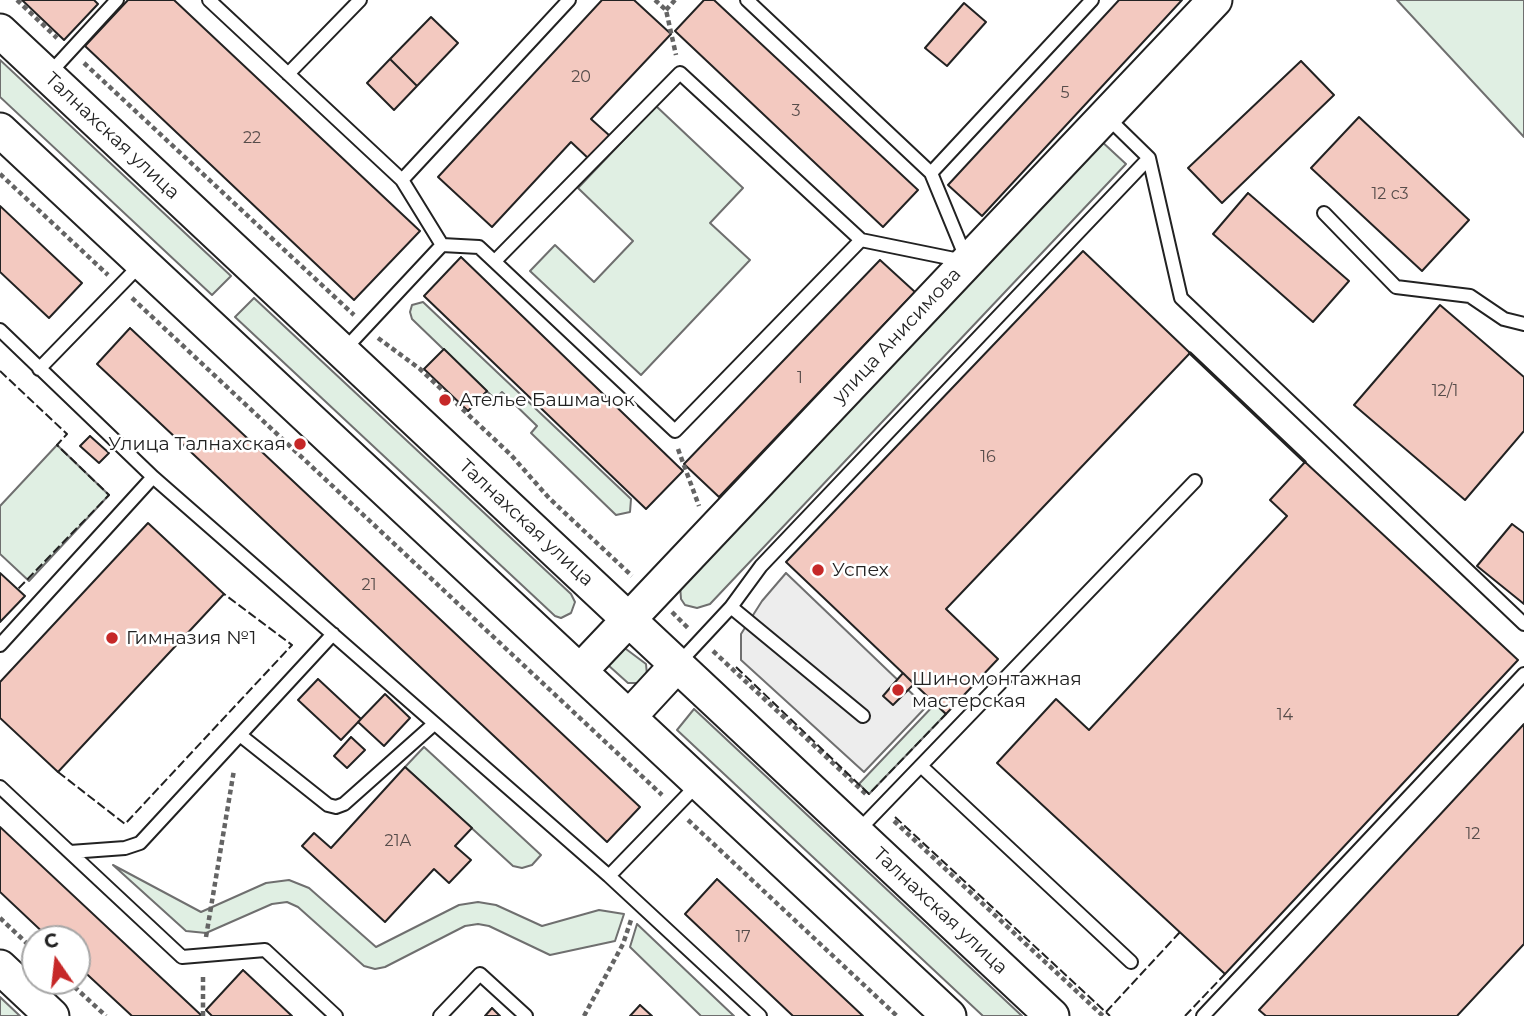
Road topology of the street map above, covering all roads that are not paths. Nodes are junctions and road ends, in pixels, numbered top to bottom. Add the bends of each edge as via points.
1 (117, 0) edge
2 (209, 0) edge
3 (360, 0) edge
4 (569, 0) edge
5 (747, 0) edge
6 (1093, 0) edge
7 (1214, 0) edge
8 (0, 31) edge
9 (288, 74) junction
10 (47, 75) junction
11 (1106, 115) junction
12 (0, 130) edge
13 (1149, 158) junction
14 (931, 173) junction
15 (402, 180) junction
16 (1324, 214) dead end
17 (861, 240) junction
18 (442, 245) junction
19 (495, 261) junction
20 (967, 262) junction
21 (131, 275) junction
22 (1524, 324) edge
23 (0, 330) edge
24 (341, 352) junction
25 (39, 369) junction
26 (153, 477) junction
27 (1195, 481) dead end
28 (731, 607) junction
29 (630, 619) junction
30 (1524, 624) edge
31 (332, 634) junction
32 (0, 645) edge
33 (677, 665) junction
34 (580, 671) junction
35 (1524, 674) edge
36 (863, 716) dead end
37 (629, 717) junction
38 (434, 724) junction
39 (240, 734) junction
40 (921, 766) junction
41 (700, 783) junction
42 (0, 788) edge
43 (856, 833) junction
44 (70, 852) junction
45 (609, 876) junction
46 (1131, 961) dead end
47 (0, 967) edge
48 (52, 1016) edge
49 (336, 1016) edge
50 (440, 1016) edge
51 (526, 1016) edge
52 (760, 1016) edge
53 (949, 1016) edge
54 (1052, 1016) edge
55 (1203, 1016) edge

1 - 10 lane
2 - 9 lane
3 - 9 lane
4 - 15 lane
5 - 14 lane
6 - 14 lane
7 - 11 street, улица Анисимова
8 - 10 street, Талнахская улица
9 - 15 lane
10 - 24 street, Талнахская улица
11 - 13 lane
11 - 20 street, улица Анисимова
12 - 21 street
13 - 28 lane via 761,566
13 - 30 lane via 1181,298
14 - 20 lane
15 - 18 lane
16 - 22 lane via 1396,286 1470,296 1504,319
17 - 19 lane via 680,73
17 - 19 lane via 674,431
17 - 20 lane
18 - 19 lane via 480,247
18 - 24 lane
20 - 29 street, улица Анисимова
21 - 25 lane
21 - 34 street
23 - 25 lane
24 - 29 street, Талнахская улица
25 - 26 lane
26 - 31 lane
26 - 32 lane
27 - 40 lane
28 - 33 lane
28 - 36 lane
29 - 33 street, Талнахская улица
29 - 34 street, улица Анисимова
31 - 38 lane
31 - 39 lane
33 - 37 street
33 - 43 street, Талнахская улица
34 - 37 street
35 - 55 lane
37 - 41 street
38 - 39 lane via 336,807
38 - 45 lane
39 - 44 lane via 139,843
40 - 43 lane
40 - 46 lane
41 - 45 lane
41 - 53 street
42 - 44 lane
43 - 54 street, Талнахская улица
44 - 49 lane via 182,957 265,950
45 - 52 lane
47 - 48 street
50 - 51 lane via 480,974

